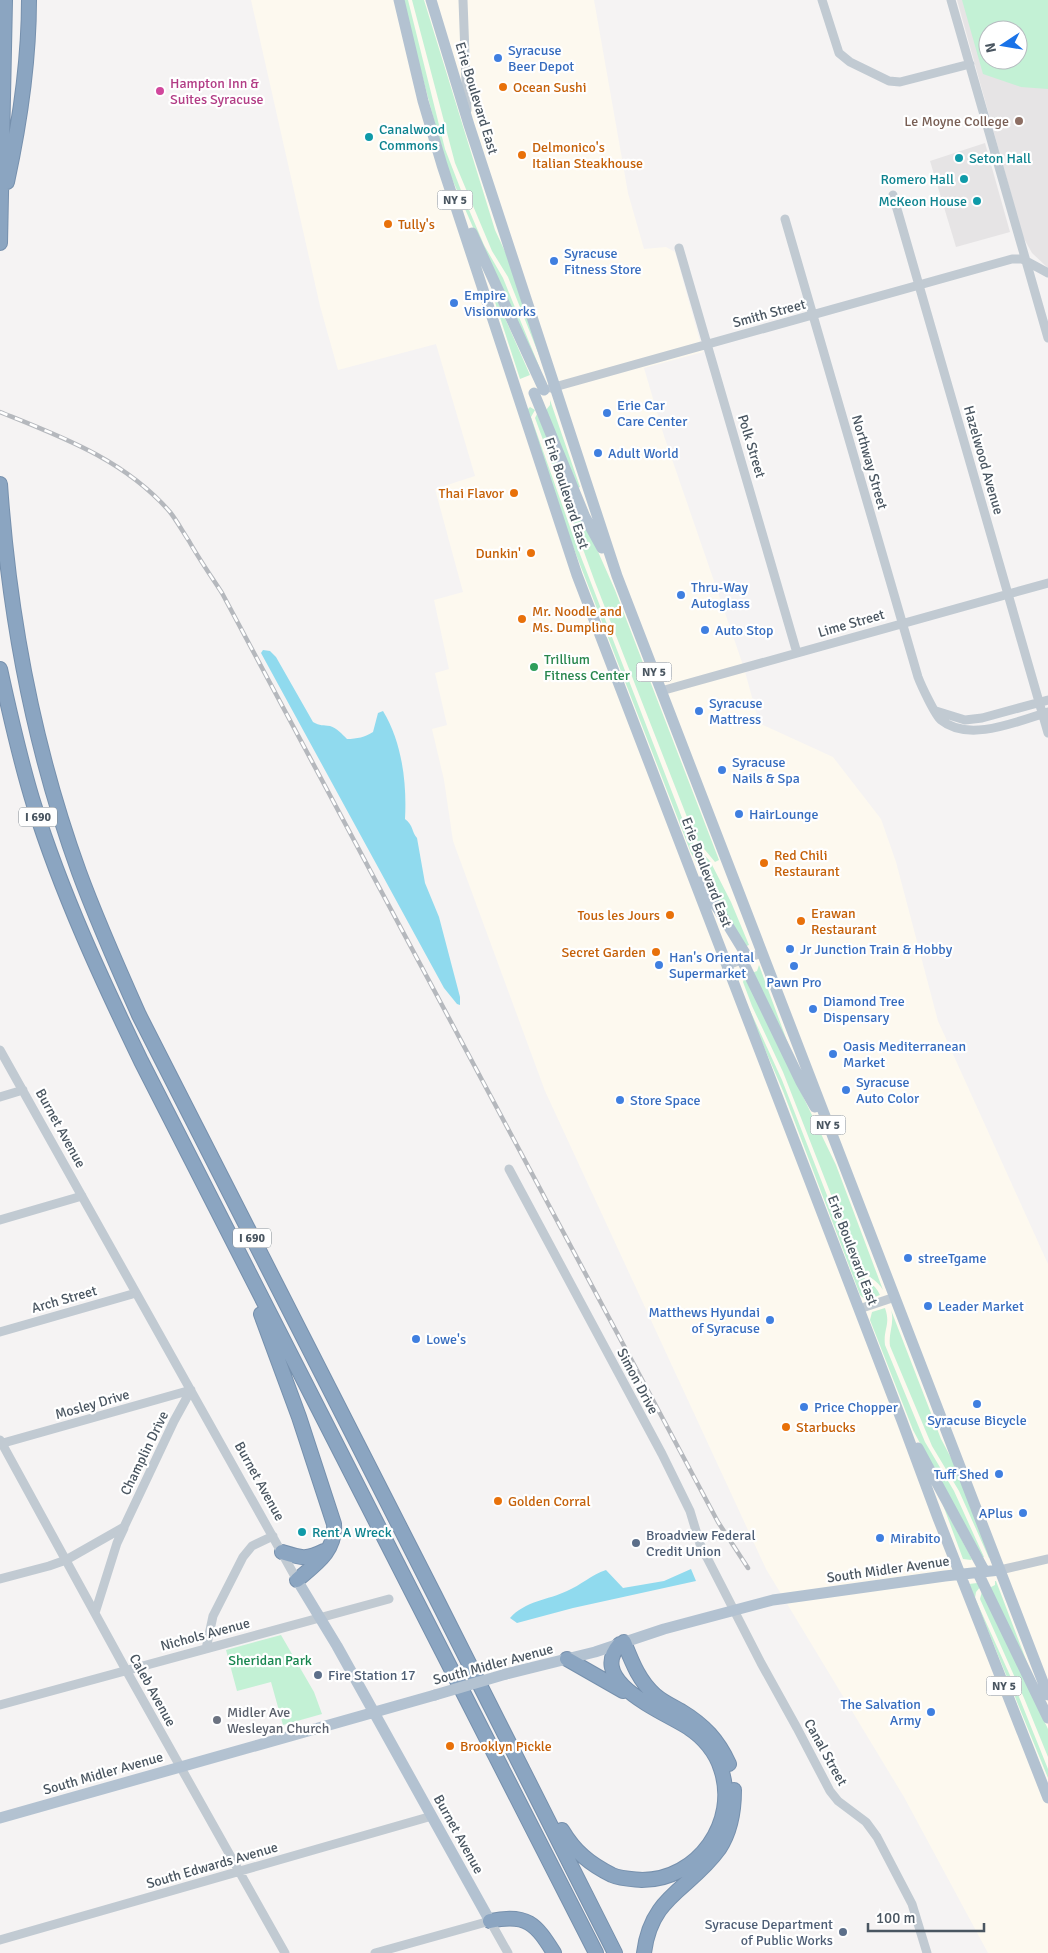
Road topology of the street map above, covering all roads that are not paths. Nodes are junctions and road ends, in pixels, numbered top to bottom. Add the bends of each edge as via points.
1 (5, 0) edge
2 (29, 0) edge
3 (33, 0) edge
4 (399, 0) edge
5 (432, 0) edge
6 (463, 0) edge
7 (822, 0) edge
8 (951, 0) edge
9 (29, 18) junction
10 (970, 64) junction
11 (468, 120) junction
12 (449, 182) junction
13 (893, 195) dead end
14 (1, 210) junction
15 (785, 219) dead end
16 (0, 242) edge
17 (679, 248) dead end
18 (1026, 261) junction
19 (1048, 273) edge
20 (919, 286) junction
21 (813, 315) junction
22 (1048, 338) edge
23 (707, 345) junction
24 (544, 390) junction
25 (519, 397) junction
26 (0, 484) edge
27 (617, 576) junction
28 (1048, 583) edge
29 (1008, 594) junction
30 (902, 623) junction
31 (797, 653) junction
32 (0, 669) edge
33 (662, 691) junction
34 (1044, 701) edge
35 (936, 711) junction
36 (1045, 713) edge
37 (966, 720) junction
38 (961, 730) junction
39 (1048, 733) edge
40 (690, 869) junction
41 (762, 953) junction
42 (745, 959) junction
43 (727, 965) junction
44 (0, 1050) edge
45 (23, 1090) junction
46 (0, 1097) edge
47 (834, 1138) junction
48 (508, 1169) dead end
49 (82, 1196) junction
50 (0, 1220) edge
51 (230, 1236) junction
52 (136, 1293) junction
53 (895, 1297) junction
54 (859, 1309) junction
55 (0, 1332) edge
56 (191, 1390) junction
57 (902, 1421) junction
58 (1, 1443) edge
59 (124, 1528) junction
60 (273, 1536) junction
61 (329, 1549) junction
62 (282, 1552) junction
63 (1048, 1559) edge
64 (66, 1560) junction
65 (1000, 1570) junction
66 (981, 1572) junction
67 (960, 1574) junction
68 (0, 1579) edge
69 (297, 1580) junction
70 (389, 1598) dead end
71 (734, 1610) junction
72 (95, 1613) junction
73 (320, 1617) junction
74 (622, 1643) junction
75 (206, 1650) junction
76 (567, 1659) junction
77 (126, 1670) junction
78 (634, 1696) junction
79 (1048, 1696) edge
80 (0, 1704) edge
81 (374, 1712) junction
82 (1048, 1718) edge
83 (180, 1767) junction
84 (526, 1776) junction
85 (1048, 1798) edge
86 (432, 1816) junction
87 (0, 1818) edge
88 (239, 1871) junction
89 (490, 1921) junction
90 (0, 1940) edge
91 (285, 1953) edge
92 (376, 1953) edge
93 (508, 1953) edge
94 (554, 1953) edge
95 (596, 1953) edge
96 (615, 1953) edge
97 (644, 1953) edge
98 (927, 1953) edge

1 - 14 highway
2 - 9 highway
3 - 9 highway
4 - 12 main road, Erie Boulevard East / NY 5 via 424,101
5 - 11 main road, Erie Boulevard East / NY 5
6 - 11 street
7 - 10 street via 839,53 889,81 900,82
8 - 10 street
9 - 14 highway via 15,148
10 - 18 street
11 - 24 main road, Erie Boulevard East / NY 5
12 - 24 main road
12 - 25 main road, Erie Boulevard East / NY 5
13 - 20 street, Hazelwood Avenue
14 - 16 highway
15 - 21 street, Northway Street
17 - 23 street, Polk Street
18 - 19 street
18 - 20 street, Smith Street via 1012,259
18 - 22 street
20 - 21 street, Smith Street
20 - 29 street, Hazelwood Avenue
21 - 23 street, Smith Street
21 - 30 street, Northway Street
23 - 24 street, Smith Street
23 - 31 street, Polk Street
24 - 25 street, Smith Street
24 - 27 main road, Erie Boulevard East / NY 5
24 - 27 main road via 586,517
25 - 40 main road, Erie Boulevard East / NY 5 via 578,575
26 - 84 highway, I 690 via 12,597 38,732 54,796 79,872 116,965
27 - 33 main road, Erie Boulevard East / NY 5
28 - 29 street, Lime Street
29 - 30 street, Lime Street
29 - 34 street, Hazelwood Avenue
30 - 31 street, Lime Street
30 - 35 street, Northway Street via 918,677
31 - 33 street, Lime Street
32 - 51 highway, I 690 via 21,761 67,898 141,1061
33 - 41 main road, Erie Boulevard East / NY 5
34 - 36 street, Hazelwood Avenue
34 - 37 street
35 - 37 street
35 - 38 street, Northway Street via 940,720
36 - 38 street via 989,729
36 - 39 street, Hazelwood Avenue
37 - 38 street
40 - 42 main road via 718,909
40 - 43 main road, Erie Boulevard East / NY 5
41 - 42 street
41 - 47 main road, Erie Boulevard East / NY 5
42 - 43 street
42 - 47 main road via 801,1082
43 - 54 main road, Erie Boulevard East / NY 5
44 - 45 street, Burnet Avenue
45 - 46 street
45 - 49 street, Burnet Avenue
47 - 53 main road, Erie Boulevard East / NY 5
48 - 71 street, Simon Drive via 662,1454 690,1511 700,1544
49 - 50 street
49 - 52 street, Burnet Avenue
51 - 61 highway via 264,1320 331,1512 334,1532
51 - 95 highway, I 690
52 - 55 street, Arch Street
52 - 56 street, Burnet Avenue
53 - 54 street
53 - 65 main road, Erie Boulevard East / NY 5
54 - 57 main road, Erie Boulevard East / NY 5
56 - 58 street, Mosley Drive
56 - 59 street, Champlin Drive
56 - 60 street, Burnet Avenue
57 - 66 main road via 955,1514
57 - 67 main road, Erie Boulevard East / NY 5
58 - 64 street, Caleb Avenue
59 - 64 street
59 - 72 street, Champlin Drive
60 - 62 street, Burnet Avenue
60 - 75 street via 252,1546 243,1557 213,1616
61 - 62 highway via 310,1558
61 - 69 highway
62 - 69 street, Burnet Avenue
63 - 65 street
64 - 68 street
64 - 72 street, Caleb Avenue
65 - 66 main road, South Midler Avenue
65 - 79 main road, Erie Boulevard East / NY 5
66 - 67 main road, South Midler Avenue
66 - 82 main road
67 - 71 main road, South Midler Avenue via 773,1600
67 - 85 main road, Erie Boulevard East / NY 5
69 - 73 main road, Burnet Avenue
70 - 73 street, Nichols Avenue
71 - 74 main road, South Midler Avenue
71 - 98 street, Canal Street via 830,1791 866,1822 877,1837 912,1904
72 - 77 street, Caleb Avenue
73 - 75 street, Nichols Avenue
73 - 81 main road, Burnet Avenue
74 - 76 main road, South Midler Avenue
74 - 78 highway via 616,1648 612,1660 614,1673
74 - 97 highway via 645,1685 713,1735 729,1764 734,1787 734,1809 720,1847 660,1908 648,1930
75 - 77 street, Nichols Avenue
76 - 78 highway
76 - 81 main road, South Midler Avenue, bridge
77 - 80 street, Nichols Avenue
77 - 83 street, Caleb Avenue
78 - 84 highway via 702,1738 721,1768 725,1786 721,1825 702,1854 681,1871 652,1880 631,1880 594,1866 569,1843 549,1805
81 - 83 main road, South Midler Avenue
81 - 86 main road, Burnet Avenue
83 - 87 main road, South Midler Avenue
83 - 88 street, Caleb Avenue
84 - 96 highway, I 690
86 - 88 street, South Edwards Avenue
86 - 89 main road, Burnet Avenue
88 - 90 street, South Edwards Avenue
88 - 91 street, Caleb Avenue
89 - 92 street
89 - 93 street, Burnet Avenue
89 - 94 highway via 515,1918 526,1921 539,1930

